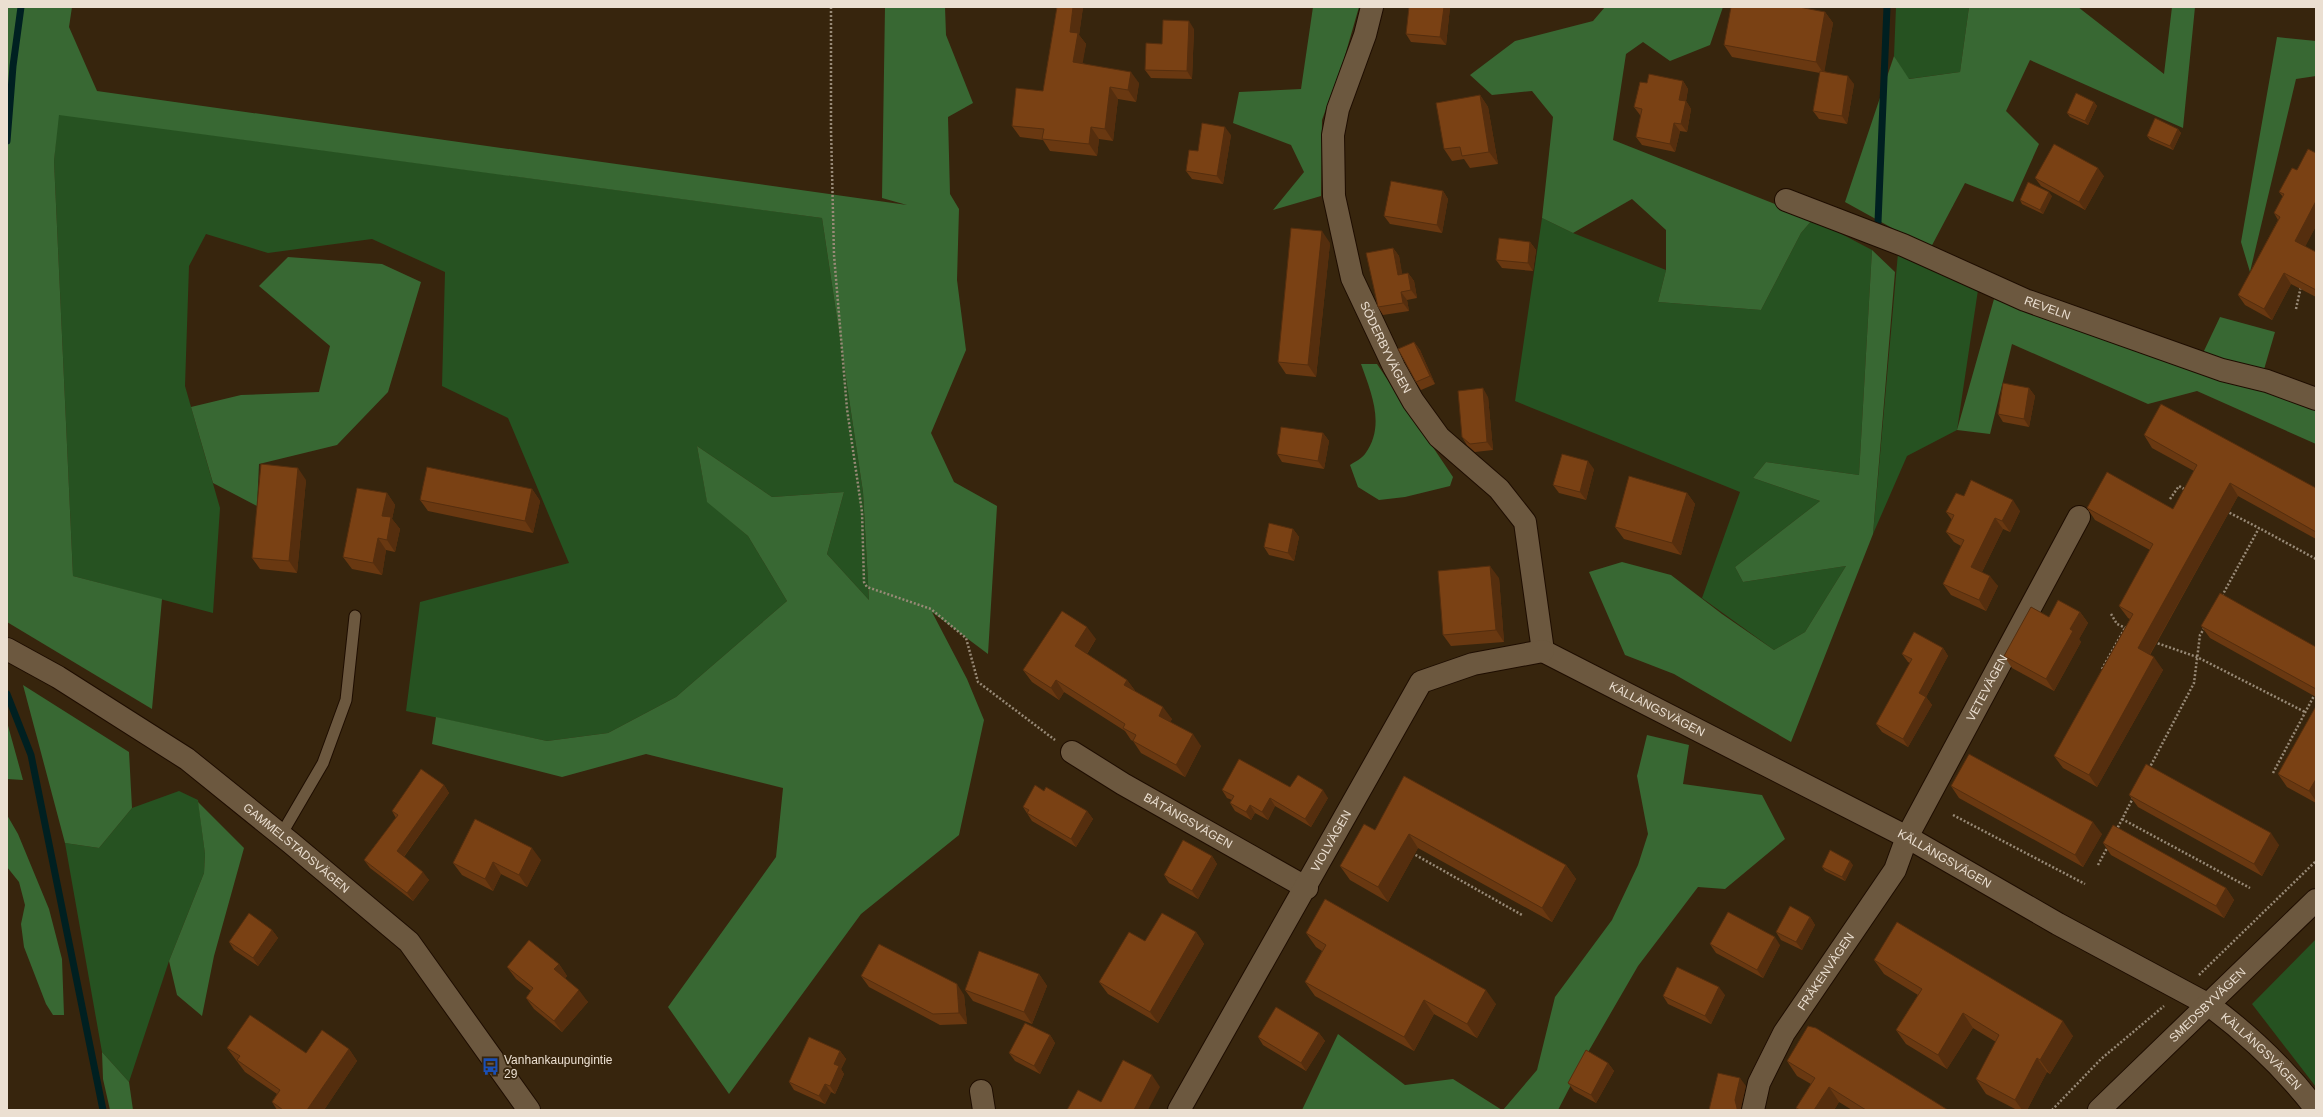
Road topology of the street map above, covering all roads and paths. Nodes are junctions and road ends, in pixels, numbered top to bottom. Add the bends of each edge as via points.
1 (831, 7) edge
2 (1372, 7) edge
3 (1786, 200) dead end
4 (2303, 279) edge
5 (2296, 309) dead end
6 (2316, 399) edge
7 (2192, 493) edge
8 (2170, 499) dead end
9 (2219, 507) edge
10 (2079, 517) dead end
11 (2260, 528) junction
12 (2316, 559) edge
13 (2218, 602) edge
14 (2112, 614) dead end
15 (355, 616) dead end
16 (2207, 622) edge
17 (2124, 628) junction
18 (2131, 631) edge
19 (2149, 640) edge
20 (7, 649) edge
21 (1543, 651) junction
22 (2197, 657) junction
23 (2098, 676) edge
24 (2316, 692) edge
25 (2305, 712) junction
26 (1072, 752) joint
27 (2148, 772) edge
28 (2273, 773) dead end
29 (2137, 792) edge
30 (1953, 815) dead end
31 (2122, 819) junction
32 (2116, 832) edge
33 (281, 835) junction
34 (1907, 837) junction
35 (2109, 845) edge
36 (1407, 850) edge
37 (2098, 865) dead end
38 (2085, 884) dead end
39 (1306, 888) junction
40 (2250, 888) dead end
41 (2316, 900) edge
42 (1522, 915) edge
43 (2209, 1005) junction
44 (2147, 1020) dead end
45 (2169, 1043) junction
46 (2316, 1109) edge
47 (529, 1110) edge
48 (1179, 1110) edge
49 (1753, 1110) edge
50 (2099, 1110) edge

1 - 26 path via 834,255 847,409 862,512 864,582 867,587 931,609 966,638 978,682
2 - 21 street, SÖDERBYVÄGEN via 1365,35 1338,109 1333,135 1334,196 1352,278 1394,367 1439,437 1499,489 1525,522
3 - 6 street, REVELN via 1903,245 2025,300 2222,370 2267,381
4 - 5 path
7 - 8 path via 2179,486
9 - 11 path
10 - 34 street, VETEVÄGEN
11 - 12 path
11 - 13 path
14 - 17 path via 2117,624
15 - 33 lane via 346,700 323,763
16 - 22 path via 2200,636
17 - 18 path
17 - 23 path
19 - 22 path
20 - 33 street, GAMMELSTADSVÄGEN via 58,677 187,759
21 - 34 street, KÄLLÄNGSVÄGEN
21 - 39 street, VIOLVÄGEN via 1473,664 1421,682
22 - 25 path
22 - 27 path via 2194,683
24 - 25 path
25 - 28 path
26 - 39 street, BÅTÄNGSVÄGEN
29 - 31 path
30 - 38 path
31 - 32 path
31 - 40 path
33 - 47 street, GAMMELSTADSVÄGEN via 409,942
34 - 43 street, KÄLLÄNGSVÄGEN via 2058,924
34 - 49 street, FRÄKENVÄGEN via 1895,870 1784,1033 1759,1083
35 - 37 path
36 - 42 path
39 - 48 street, VIOLVÄGEN
41 - 43 street, SMEDSBYVÄGEN
43 - 45 street, SMEDSBYVÄGEN
43 - 46 street, KÄLLÄNGSVÄGEN via 2238,1027
44 - 45 path
45 - 50 street, SMEDSBYVÄGEN

